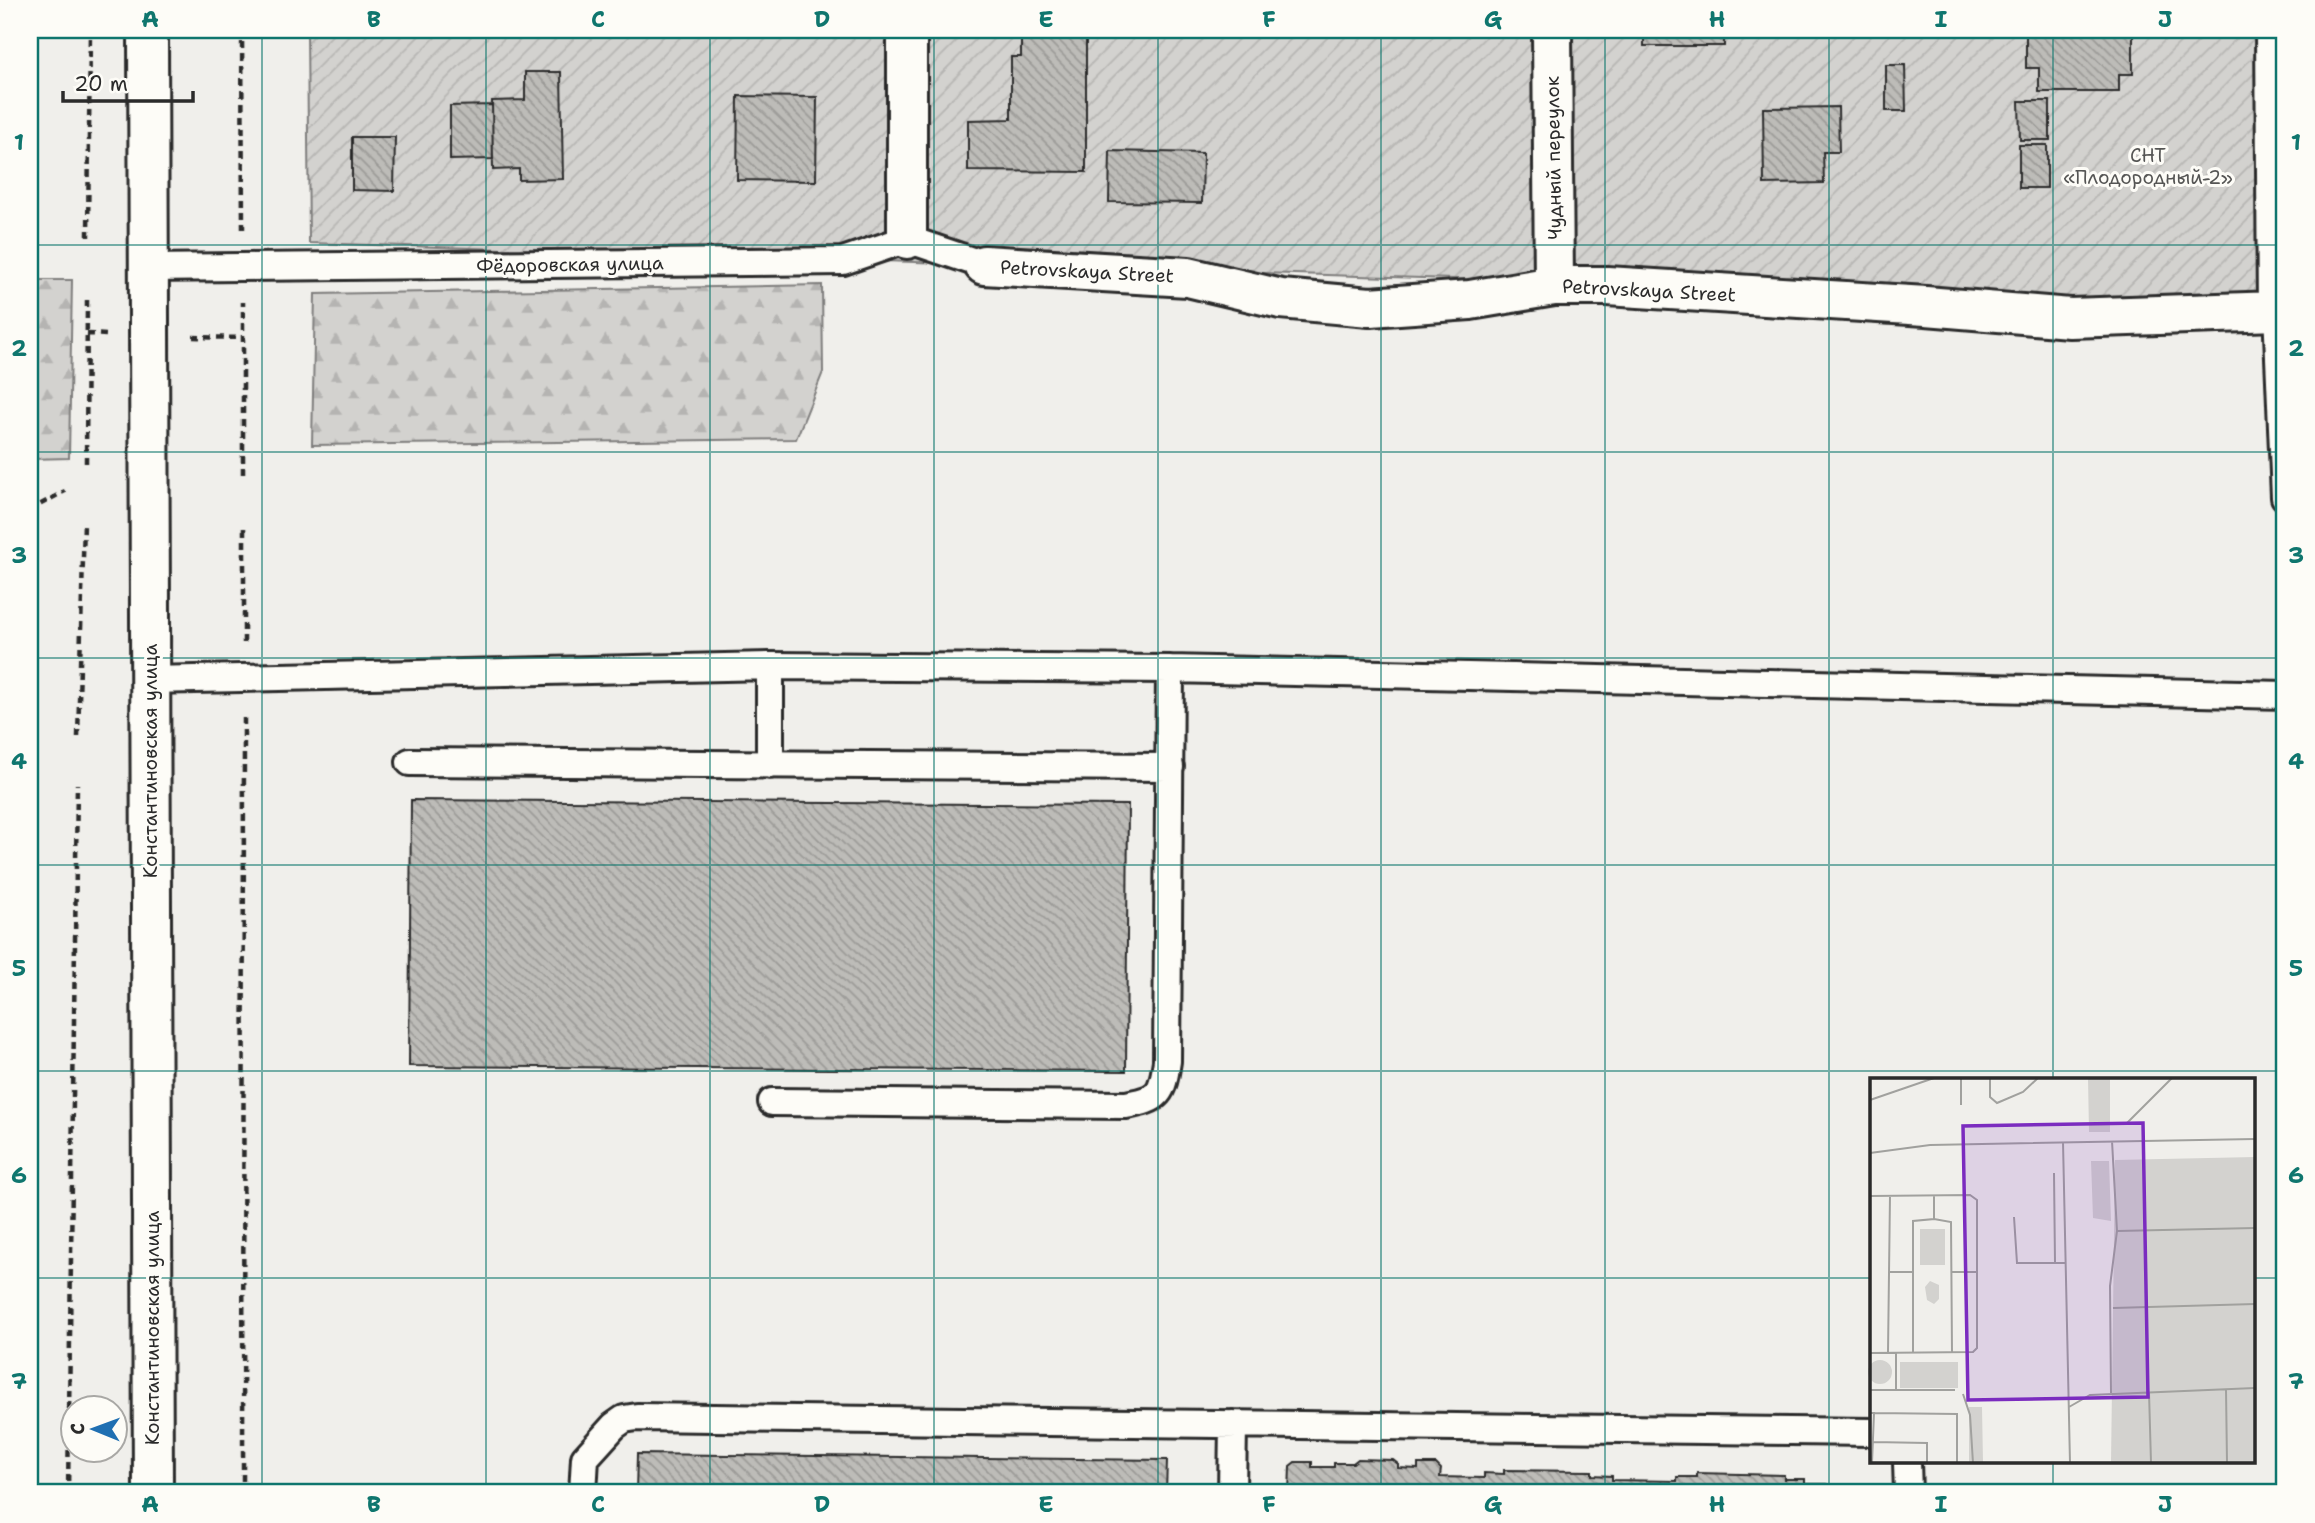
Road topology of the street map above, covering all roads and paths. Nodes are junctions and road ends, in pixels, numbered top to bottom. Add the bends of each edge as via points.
1 (90, 30) edge
2 (148, 30) edge
3 (243, 30) edge
4 (907, 30) edge
5 (1552, 30) edge
6 (2275, 30) edge
7 (243, 235) dead end
8 (88, 237) dead end
9 (907, 239) junction
10 (984, 265) joint
11 (147, 268) junction
12 (1555, 286) junction
13 (243, 295) dead end
14 (87, 299) dead end
15 (2277, 311) junction
16 (87, 334) junction
17 (115, 335) dead end
18 (193, 337) dead end
19 (243, 338) junction
20 (86, 463) dead end
21 (243, 474) dead end
22 (65, 491) dead end
23 (2285, 497) edge
24 (30, 510) edge
25 (84, 522) dead end
26 (244, 525) dead end
27 (244, 644) dead end
28 (770, 666) junction
29 (1170, 669) junction
30 (149, 680) junction
31 (2285, 695) edge
32 (244, 713) dead end
33 (78, 737) dead end
34 (410, 762) dead end
35 (770, 765) junction
36 (1170, 768) junction
37 (77, 784) dead end
38 (772, 1102) dead end
39 (1233, 1424) junction
40 (1870, 1432) edge
41 (1907, 1464) edge
42 (68, 1493) edge
43 (153, 1493) edge
44 (243, 1493) edge
45 (583, 1493) edge
46 (1232, 1493) edge
47 (1908, 1493) edge

1 - 8 path
2 - 11 street, Константиновская улица
3 - 7 path
4 - 9 street
5 - 12 street, Чудный переулок
6 - 15 street
9 - 10 lane
9 - 11 lane, Фёдоровская улица via 843,261
10 - 12 street, Petrovskaya Street via 1188,277 1281,299 1370,307 1470,300
11 - 30 street, Константиновская улица
12 - 15 street, Petrovskaya Street via 2070,318
13 - 19 path
14 - 16 path
15 - 23 lane
16 - 17 path
16 - 20 path
18 - 19 path
19 - 21 path
22 - 24 path
25 - 33 path
26 - 27 path
28 - 29 lane
28 - 30 lane
28 - 35 lane
29 - 31 lane
29 - 36 lane
30 - 43 street, Константиновская улица
32 - 44 path
34 - 35 lane
35 - 36 lane
36 - 38 lane via 1167,1061 1163,1086 1149,1101 1126,1105
37 - 42 path
39 - 40 lane
39 - 45 lane via 637,1417 614,1426 585,1458
39 - 46 lane
41 - 47 lane

